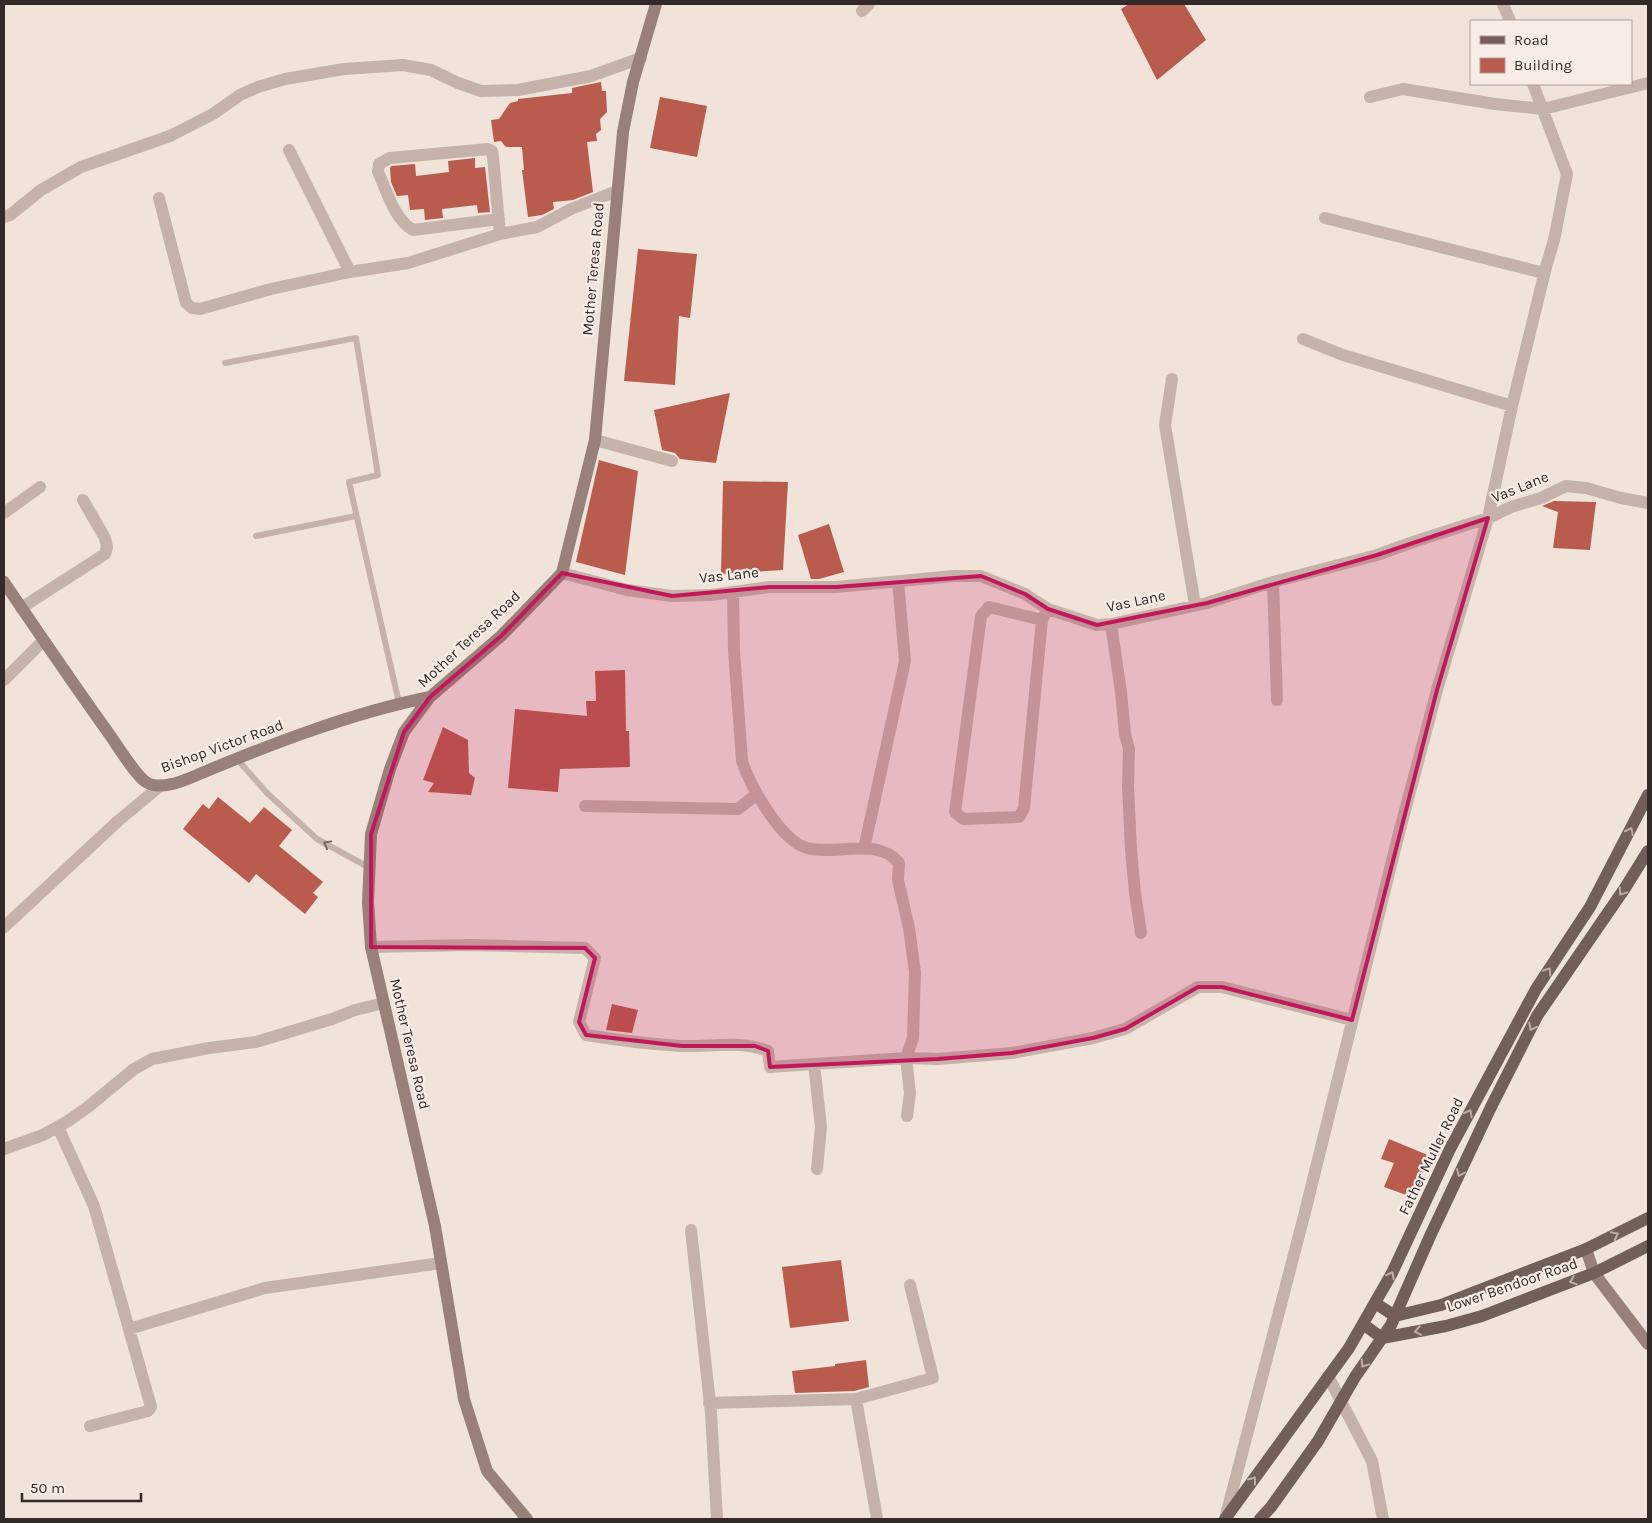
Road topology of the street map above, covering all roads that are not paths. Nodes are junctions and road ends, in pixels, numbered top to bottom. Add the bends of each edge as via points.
1 (656, 4) edge
2 (1503, 4) edge
3 (1510, 20) edge
4 (640, 58) junction
5 (1648, 83) edge
6 (1533, 85) edge
7 (1370, 96) dead end
8 (1543, 110) junction
9 (290, 150) dead end
10 (617, 191) junction
11 (159, 198) dead end
12 (4, 217) edge
13 (1325, 218) dead end
14 (499, 219) junction
15 (500, 234) junction
16 (350, 272) junction
17 (1544, 273) junction
18 (1303, 339) dead end
19 (225, 363) dead end
20 (1172, 379) dead end
21 (1512, 406) junction
22 (594, 440) junction
23 (672, 461) dead end
24 (40, 488) dead end
25 (83, 500) dead end
26 (1648, 503) edge
27 (4, 513) edge
28 (356, 516) junction
29 (1488, 518) junction
30 (256, 536) dead end
31 (562, 573) junction
32 (898, 581) junction
33 (4, 582) edge
34 (1273, 582) junction
35 (733, 592) junction
36 (1196, 605) junction
37 (21, 608) junction
38 (1045, 615) junction
39 (1111, 624) junction
40 (43, 641) junction
41 (4, 680) edge
42 (430, 697) junction
43 (1277, 700) dead end
44 (399, 703) junction
45 (236, 758) junction
46 (159, 787) junction
47 (758, 794) junction
48 (1648, 795) edge
49 (585, 806) dead end
50 (864, 849) junction
51 (1648, 851) edge
52 (370, 868) junction
53 (4, 927) edge
54 (1141, 933) dead end
55 (371, 947) junction
56 (384, 1003) junction
57 (1352, 1020) junction
58 (906, 1058) junction
59 (814, 1064) junction
60 (908, 1116) dead end
61 (58, 1126) junction
62 (4, 1148) edge
63 (818, 1169) dead end
64 (1648, 1218) edge
65 (691, 1230) dead end
66 (1648, 1246) edge
67 (1586, 1249) junction
68 (441, 1263) junction
69 (1594, 1273) junction
70 (910, 1284) dead end
71 (1375, 1303) junction
72 (1395, 1316) junction
73 (1363, 1324) junction
74 (129, 1329) junction
75 (1382, 1338) junction
76 (1648, 1344) edge
77 (1328, 1376) junction
78 (856, 1399) junction
79 (1341, 1401) junction
80 (710, 1403) junction
81 (90, 1426) dead end
82 (527, 1519) edge
83 (717, 1519) edge
84 (877, 1519) edge
85 (1225, 1519) edge
86 (1260, 1519) edge
87 (1383, 1519) edge

1 - 4 main road, Mother Teresa Road
2 - 3 street
4 - 10 main road, Mother Teresa Road via 623,132
4 - 12 street via 591,76 518,90 481,91 431,70 403,64 285,78 240,95 213,114 170,136 81,167
5 - 8 street
6 - 8 street
7 - 8 street via 1403,89
8 - 17 street via 1567,174
9 - 16 street
10 - 15 street via 571,208 537,227
10 - 22 main road, Mother Teresa Road
11 - 16 street via 186,303 192,308 200,309
13 - 17 street
14 - 14 street via 413,230 399,217 378,172 379,164 390,158 488,149 494,157
14 - 15 street
15 - 16 street via 408,263
17 - 21 street
18 - 21 street via 1343,355
19 - 28 lane via 356,338 378,475 349,482
20 - 36 street via 1165,425
21 - 29 street
22 - 23 street
22 - 31 main road, Mother Teresa Road
24 - 27 street
25 - 37 street via 105,538 107,547 104,554
26 - 29 street, Vas Lane via 1566,486
28 - 30 lane
28 - 44 lane
29 - 34 street, Vas Lane via 1378,555
29 - 57 street via 1437,690
31 - 35 street, Vas Lane via 628,590 672,596
31 - 42 main road, Mother Teresa Road via 501,636
32 - 35 street, Vas Lane via 836,587 769,587
32 - 38 street, Vas Lane via 981,576 1025,594
32 - 50 street via 905,661
33 - 37 main road, Bishop Victor Road
34 - 36 street, Vas Lane
34 - 43 street
35 - 47 street via 742,761
36 - 39 street, Vas Lane
37 - 40 main road, Bishop Victor Road
38 - 38 street via 1024,808 1019,817 963,819 955,812 981,616 989,607
38 - 39 street, Vas Lane via 1097,625
39 - 54 street via 1129,749 1131,850
40 - 41 street
40 - 46 main road, Bishop Victor Road via 129,763 146,782
42 - 44 main road, Bishop Victor Road
42 - 52 main road, Mother Teresa Road via 404,732 390,769 371,834
44 - 45 main road, Bishop Victor Road
45 - 46 main road, Bishop Victor Road
52 -> 45 lane via 317,839 267,793
46 - 53 street
47 - 49 street via 738,809
47 - 50 street via 775,820 799,846 814,850
71 -> 48 main road, Father Muller Road via 1450,1149 1536,989 1590,907
50 - 58 street via 885,852 899,864 898,880 915,972 913,1038
51 -> 72 main road via 1537,1016 1487,1115
52 - 55 main road, Mother Teresa Road
55 - 56 main road, Mother Teresa Road
55 - 59 street via 585,948 595,958 579,1022 586,1035 682,1046 755,1046 768,1051 770,1067
56 - 61 street via 256,1042 152,1059
56 - 68 main road, Mother Teresa Road
57 - 58 street via 1222,987 1198,987 1125,1029 1093,1038 1012,1053 938,1059
57 - 85 street
58 - 59 street
58 - 60 street via 910,1093
59 - 63 street via 821,1127
61 - 62 street via 43,1135
61 - 74 street via 94,1206
67 -> 64 main road
65 - 80 street
66 - 69 main road, Lower Bendoor Road
67 - 69 main road
67 - 72 main road via 1441,1305
68 - 74 street via 266,1288
68 - 82 main road, Mother Teresa Road via 464,1399 487,1471
69 -> 75 main road, Lower Bendoor Road via 1482,1316
69 - 76 main road
70 - 78 street via 933,1378
71 - 72 main road
71 - 73 main road, Father Muller Road
72 - 75 main road
73 - 75 main road
73 - 77 main road, Father Muller Road
74 - 81 street via 151,1407
75 -> 79 main road
77 - 79 street
85 -> 77 main road, Father Muller Road
78 - 80 street
78 - 84 street
79 - 86 main road via 1318,1442
79 - 87 street via 1372,1461
80 - 83 street

